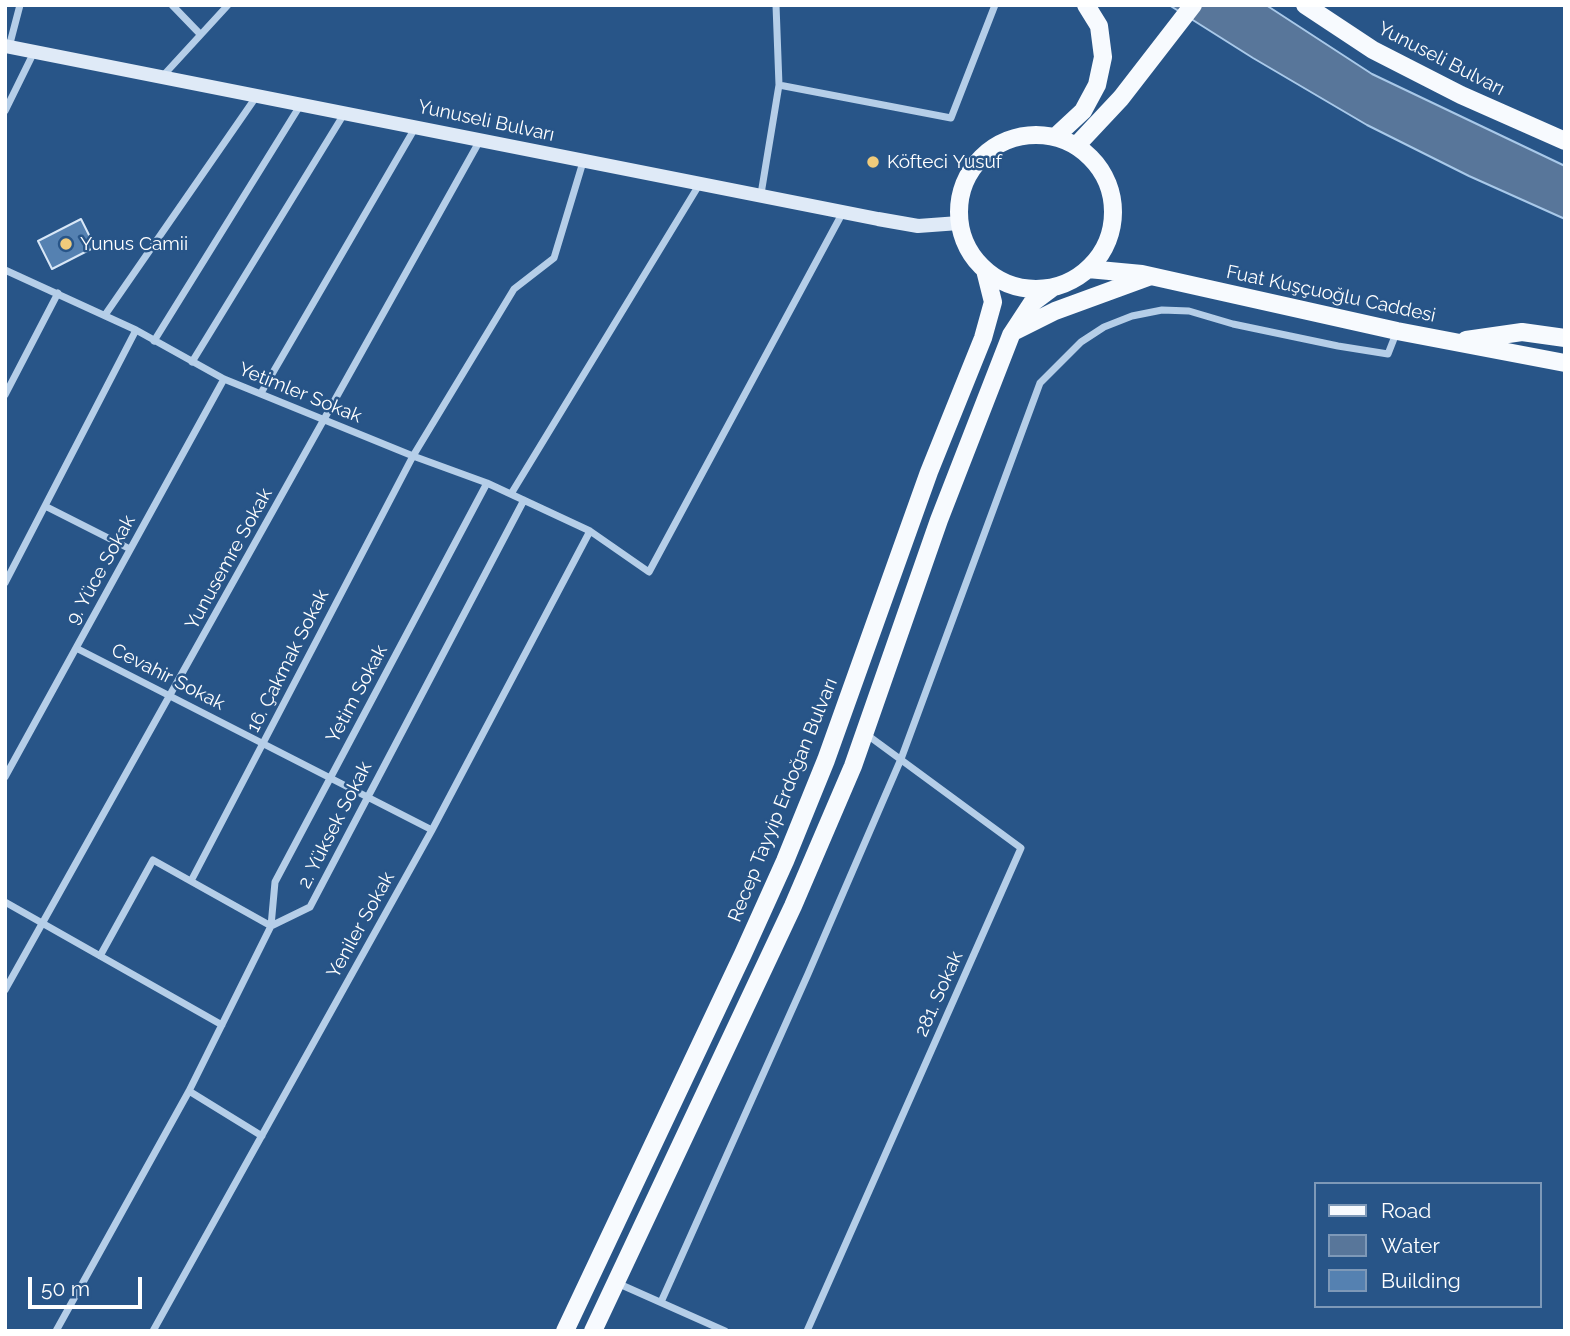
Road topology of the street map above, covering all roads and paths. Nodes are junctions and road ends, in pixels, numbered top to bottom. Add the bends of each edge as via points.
1 (20, 5) edge
2 (172, 5) edge
3 (228, 5) edge
4 (776, 5) edge
5 (995, 5) edge
6 (1086, 5) edge
7 (1193, 5) edge
8 (1305, 5) edge
9 (200, 34) junction
10 (7, 47) edge
11 (34, 52) junction
12 (161, 78) junction
13 (779, 85) junction
14 (256, 96) junction
15 (301, 104) junction
16 (5, 111) edge
17 (344, 114) junction
18 (415, 128) junction
19 (1055, 137) junction
20 (1565, 141) edge
21 (479, 142) junction
22 (1076, 146) junction
23 (583, 162) junction
24 (699, 185) junction
25 (761, 194) junction
26 (843, 212) junction
27 (959, 223) junction
28 (1088, 269) junction
29 (5, 270) edge
30 (985, 270) junction
31 (1151, 276) junction
32 (1052, 288) junction
33 (58, 293) junction
34 (104, 315) junction
35 (136, 330) junction
36 (1397, 331) junction
37 (1012, 333) junction
38 (1565, 338) edge
39 (154, 341) junction
40 (1452, 342) junction
41 (192, 362) junction
42 (1565, 363) edge
43 (224, 379) junction
44 (261, 393) junction
45 (5, 396) edge
46 (324, 421) junction
47 (413, 456) junction
48 (487, 483) junction
49 (511, 494) junction
50 (524, 500) junction
51 (45, 506) junction
52 (590, 531) junction
53 (130, 550) junction
54 (6, 578) edge
55 (76, 648) junction
56 (171, 696) junction
57 (865, 733) junction
58 (263, 743) junction
59 (901, 760) junction
60 (5, 777) edge
61 (331, 778) junction
62 (367, 797) junction
63 (432, 830) junction
64 (191, 881) junction
65 (5, 902) edge
66 (43, 923) junction
67 (271, 926) junction
68 (100, 956) junction
69 (5, 990) edge
70 (222, 1025) junction
71 (189, 1091) junction
72 (261, 1136) junction
73 (617, 1283) junction
74 (661, 1302) junction
75 (56, 1331) edge
76 (153, 1331) edge
77 (565, 1331) edge
78 (593, 1331) edge
79 (725, 1331) edge
80 (807, 1331) edge

1 - 10 street
2 - 9 street
3 - 9 street
4 - 13 street
5 - 13 street via 951,118
6 - 19 main road via 1099,26 1103,57 1097,85 1083,111
7 - 22 main road via 1121,99
8 - 20 main road, Yunuseli Bulvarı via 1373,51
9 - 12 street
10 - 11 main road, Yunuseli Bulvarı
11 - 12 main road, Yunuseli Bulvarı
11 - 16 street
12 - 14 main road, Yunuseli Bulvarı
13 - 25 street
14 - 15 main road, Yunuseli Bulvarı
14 - 34 street
15 - 17 main road, Yunuseli Bulvarı
15 - 39 street
17 - 18 main road, Yunuseli Bulvarı
17 - 41 street
18 - 21 main road, Yunuseli Bulvarı
18 - 44 street
19 - 22 main road
19 - 27 main road via 1016,138 982,157 964,183
21 - 23 main road, Yunuseli Bulvarı
21 - 46 street, Yunusemre Sokak
22 - 28 main road via 1103,174 1112,203 1109,237
23 - 24 main road, Yunuseli Bulvarı
23 - 47 street, 16. Çakmak Sokak via 554,258 514,289
24 - 25 main road, Yunuseli Bulvarı
24 - 49 street
25 - 26 main road, Yunuseli Bulvarı
26 - 27 main road, Yunuseli Bulvarı via 918,226
26 - 52 street, Yetimler Sokak via 649,572
27 - 30 main road via 965,242
28 - 31 main road, Fuat Kuşçuoğlu Caddesi
28 - 32 main road
29 - 33 street, Yetimler Sokak
30 - 32 main road via 1018,287
30 - 77 main road, Recep Tayyip Erdoğan Bulvarı via 993,302 983,338 929,472 826,760 743,954
31 - 36 main road, Fuat Kuşçuoğlu Caddesi
31 - 37 main road via 1055,311
32 - 37 main road via 1032,303
33 - 34 street, Yetimler Sokak
33 - 45 street
34 - 35 street, Yetimler Sokak
35 - 39 street, Yetimler Sokak
35 - 51 street
36 - 40 main road, Fuat Kuşçuoğlu Caddesi
36 - 59 street via 1388,354 1189,311 1162,310 1104,327 1081,342 1040,383
37 - 57 main road via 939,520
38 - 40 main road via 1522,332
39 - 41 street, Yetimler Sokak
40 - 42 main road, Fuat Kuşçuoğlu Caddesi
41 - 43 street, Yetimler Sokak
43 - 44 street, Yetimler Sokak
43 - 53 street, 9. Yüce Sokak
44 - 46 street, Yetimler Sokak
46 - 47 street, Yetimler Sokak
46 - 56 street, Yunusemre Sokak
47 - 48 street, Yetimler Sokak
47 - 58 street, 16. Çakmak Sokak
48 - 49 street, Yetimler Sokak
48 - 61 street, Yetim Sokak
49 - 50 street, Yetimler Sokak
50 - 52 street, Yetimler Sokak
50 - 62 street, 2. Yüksek Sokak
51 - 53 street
51 - 54 street
52 - 63 street, Yeniler Sokak
53 - 55 street, 9. Yüce Sokak
55 - 56 street, Cevahir Sokak
55 - 60 street, 9. Yüce Sokak
56 - 58 street, Cevahir Sokak
56 - 66 street, Yunusemre Sokak
57 - 59 street, 281. Sokak
57 - 73 main road via 793,906
58 - 61 street, Cevahir Sokak
58 - 64 street, 16. Çakmak Sokak
59 - 74 street
59 - 80 street, 281. Sokak via 1021,848
61 - 62 street, Cevahir Sokak
61 - 67 street, Yetim Sokak via 275,882
62 - 63 street, Cevahir Sokak
62 - 67 street, 2. Yüksek Sokak via 310,907
63 - 72 street, Yeniler Sokak
64 - 67 street
64 - 68 street via 153,860
65 - 66 street
66 - 68 street
66 - 69 street, Yunusemre Sokak
67 - 70 street
68 - 70 street
70 - 71 street
71 - 72 street
71 - 75 street
72 - 76 street, Yeniler Sokak
73 - 74 street
73 - 78 main road
74 - 79 street

